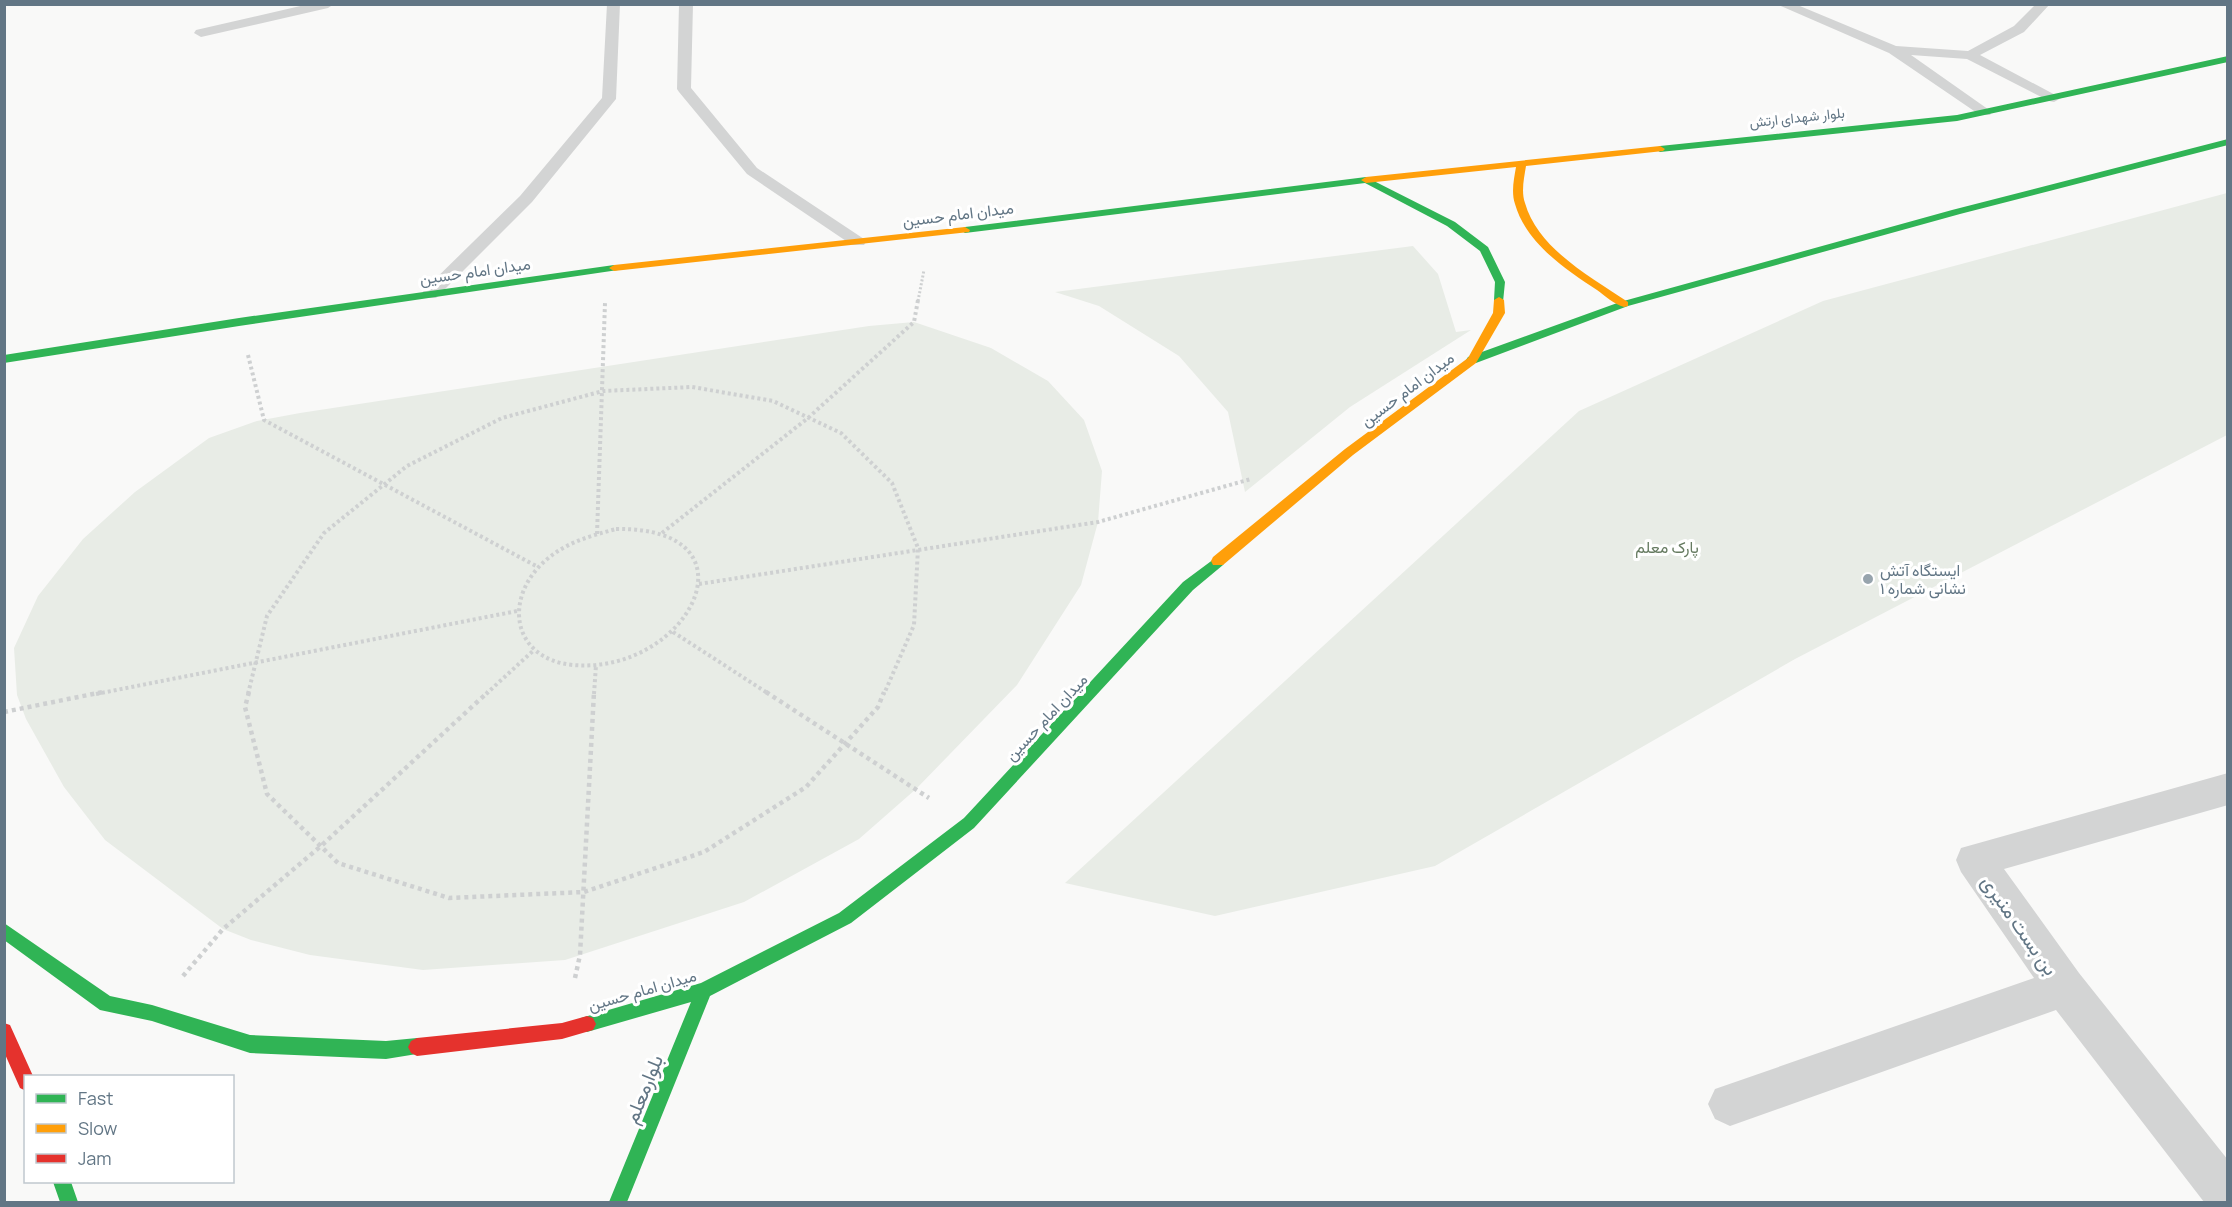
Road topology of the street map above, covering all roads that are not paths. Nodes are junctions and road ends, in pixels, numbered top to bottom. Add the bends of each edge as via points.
1 (328, 4) edge
2 (614, 4) edge
3 (686, 4) edge
4 (1782, 4) edge
5 (2044, 4) edge
6 (201, 33) dead end
7 (1894, 50) junction
8 (1970, 55) junction
9 (2228, 59) edge
10 (2054, 98) junction
11 (1985, 112) junction
12 (2228, 142) edge
13 (1521, 165) junction
14 (1366, 180) junction
15 (858, 242) junction
16 (430, 294) junction
17 (1624, 304) junction
18 (4, 359) edge
19 (1472, 360) junction
20 (2228, 789) edge
21 (4, 930) edge
22 (2064, 987) junction
23 (704, 990) junction
24 (4, 1031) edge
25 (24, 1077) edge
26 (1730, 1104) dead end
27 (62, 1183) edge
28 (2228, 1197) edge
29 (69, 1203) edge
30 (618, 1203) edge

1 - 6 lane
2 - 16 lane via 609,99 526,199
3 - 15 lane via 684,89 752,171
4 - 7 lane
5 - 8 lane via 2019,30
7 - 8 lane
7 - 11 lane
8 - 10 lane
9 - 10 main road, بلوار شهدای ارتش
10 - 11 main road, بلوار شهدای ارتش
11 - 13 main road, بلوار شهدای ارتش
12 - 17 main road
13 - 14 main road, بلوار شهدای ارتش
13 - 17 main road via 1519,202 1535,234 1569,266
14 - 15 main road, میدان امام حسین
14 - 19 main road, میدان امام حسین via 1451,224 1484,249 1500,282 1499,313
15 - 16 main road, میدان امام حسین via 606,269
16 - 18 main road, میدان امام حسین
17 - 19 main road
19 - 23 main road, میدان امام حسین via 1349,452 1188,586 969,823 845,918
20 - 22 street, بن بست منیری via 1975,860
21 - 23 main road, میدان امام حسین via 106,1004 152,1013 250,1044 374,1050 562,1031
22 - 26 street
22 - 28 street, بن بست منیری
23 - 30 main road, بلوارمعلم
24 - 25 main road
27 - 29 main road

